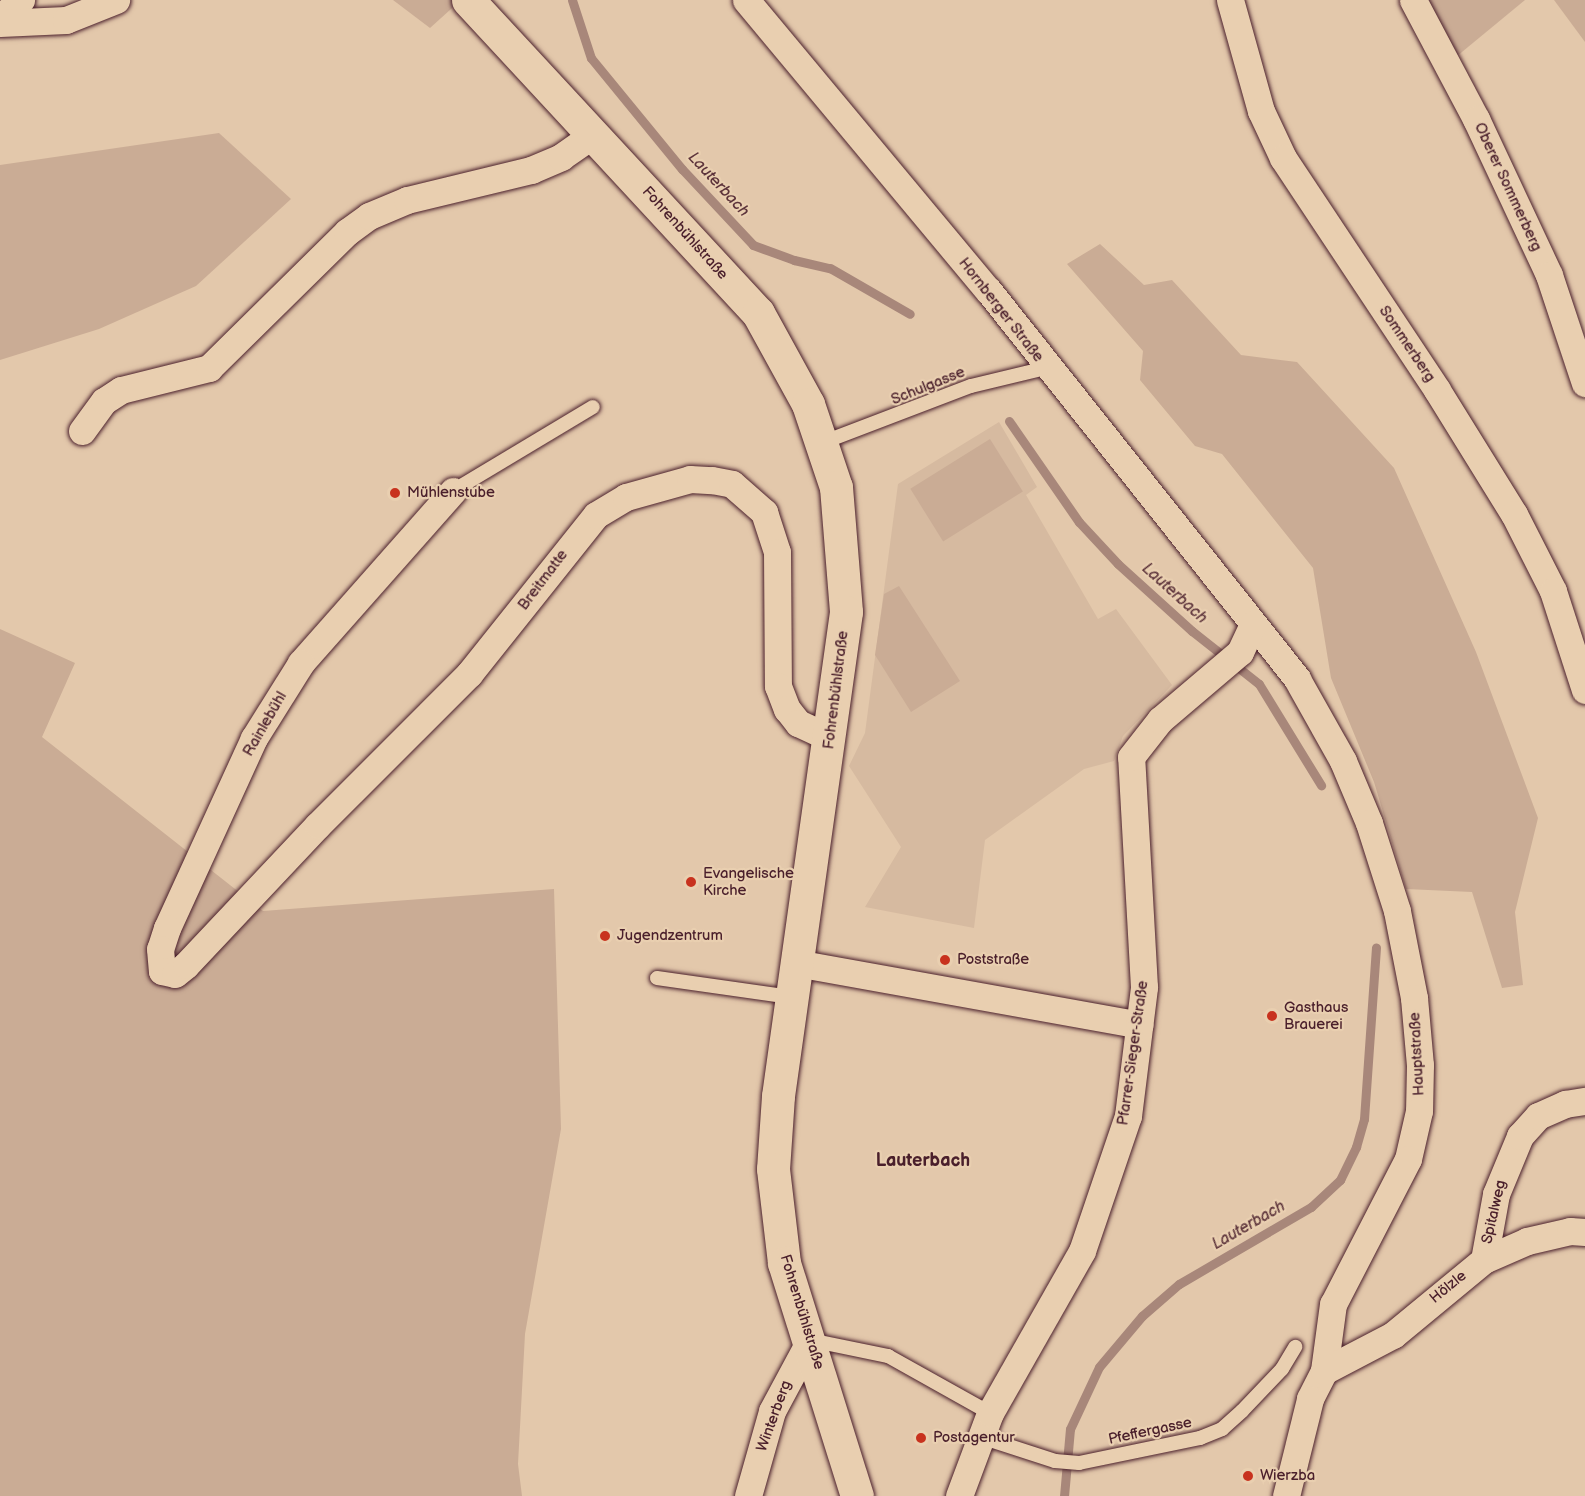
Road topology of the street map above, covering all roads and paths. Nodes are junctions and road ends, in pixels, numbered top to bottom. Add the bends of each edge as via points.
1 (21, 0) edge
2 (116, 0) edge
3 (468, 0) edge
4 (746, 0) edge
5 (1230, 0) edge
6 (1413, 0) edge
7 (0, 18) edge
8 (0, 23) edge
9 (594, 134) junction
10 (1047, 368) junction
11 (1585, 383) edge
12 (593, 407) dead end
13 (82, 431) dead end
14 (824, 442) junction
15 (453, 491) joint
16 (1253, 624) junction
17 (1585, 690) edge
18 (830, 738) junction
19 (796, 963) junction
20 (186, 965) joint
21 (657, 978) dead end
22 (791, 997) junction
23 (1139, 1025) junction
24 (1585, 1101) edge
25 (1585, 1232) edge
26 (1484, 1260) junction
27 (810, 1340) junction
28 (1295, 1347) dead end
29 (1323, 1371) junction
30 (984, 1424) junction
31 (748, 1496) edge
32 (857, 1496) edge
33 (959, 1496) edge
34 (1286, 1496) edge

1 - 7 street
2 - 8 street via 66,20
3 - 9 main road, Fohrenbühlstraße
4 - 10 street, Hornberger Straße
5 - 17 street, Sommerberg via 1261,111 1282,158 1437,390 1514,514 1553,591
6 - 11 street, Oberer Sommerberg via 1476,119 1549,275
9 - 13 street via 561,157 531,170 407,200 369,216 347,232 209,368 121,390 104,401
9 - 14 main road, Fohrenbühlstraße via 758,314 785,357
10 - 14 lane, Schulgasse via 971,386
10 - 16 street, Hornberger Straße
12 - 15 lane
14 - 18 main road, Fohrenbühlstraße via 836,487 846,612
15 - 20 street, Rainlebühl via 301,663 254,738 201,847 160,949 162,971 175,974
16 - 23 street, Pfarrer-Sieger-Straße via 1240,652 1160,720 1131,756 1144,942
16 - 29 street, Hauptstraße via 1297,679 1343,760 1369,823 1397,911 1415,1009 1419,1111 1408,1159 1333,1304
18 - 19 main road, Fohrenbühlstraße
18 - 20 street, Breitmatte via 798,723 787,710 778,687 777,552 764,512 732,484 712,480 690,479 626,497 596,515 469,674 348,794
19 - 22 main road, Fohrenbühlstraße
19 - 23 street
21 - 22 lane
22 - 27 main road, Fohrenbühlstraße via 773,1170 784,1263
23 - 30 street, Pfarrer-Sieger-Straße via 1128,1116 1099,1208 1082,1251
24 - 26 street, Spitalweg via 1565,1104 1538,1116 1520,1136 1496,1194
25 - 26 street, Hölzle via 1527,1241
26 - 29 street, Hölzle via 1393,1335
27 - 30 lane, Pfeffergasse via 888,1356
27 - 31 street, Winterberg via 772,1411
27 - 32 main road, Fohrenbühlstraße
28 - 30 lane, Pfeffergasse via 1282,1369 1222,1429 1200,1438 1079,1463 1055,1461
29 - 34 street, Hauptstraße via 1310,1399
30 - 33 street, Pfarrer-Sieger-Straße

